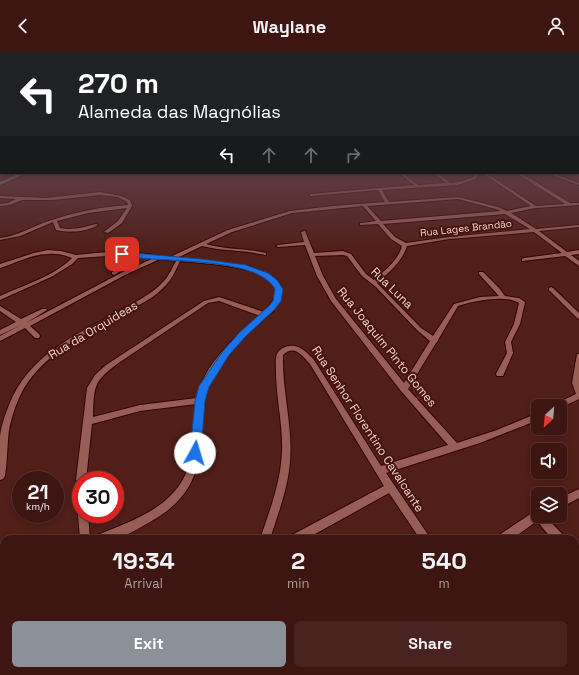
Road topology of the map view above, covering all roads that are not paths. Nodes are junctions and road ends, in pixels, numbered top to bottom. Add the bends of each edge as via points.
1 (103, 193) edge
2 (104, 193) edge
3 (333, 193) edge
4 (382, 193) edge
5 (513, 193) edge
6 (551, 193) edge
7 (311, 195) dead end
8 (0, 196) edge
9 (22, 198) junction
10 (388, 203) junction
11 (579, 204) edge
12 (0, 205) edge
13 (364, 205) junction
14 (570, 205) junction
15 (130, 206) junction
16 (535, 208) junction
17 (508, 212) junction
18 (56, 221) junction
19 (380, 222) junction
20 (362, 224) dead end
21 (96, 225) dead end
22 (579, 226) edge
23 (536, 230) junction
24 (106, 232) dead end
25 (303, 232) dead end
26 (0, 239) edge
27 (306, 243) junction
28 (202, 244) junction
29 (278, 246) dead end
30 (405, 246) junction
31 (579, 252) edge
32 (264, 254) dead end
33 (567, 254) junction
34 (137, 255) junction
35 (312, 255) junction
36 (76, 257) junction
37 (161, 257) junction
38 (176, 258) junction
39 (524, 260) dead end
40 (579, 264) edge
41 (0, 266) edge
42 (481, 273) dead end
43 (374, 283) junction
44 (551, 289) dead end
45 (74, 297) junction
46 (503, 297) junction
47 (0, 298) edge
48 (0, 308) edge
49 (264, 315) junction
50 (579, 317) edge
51 (23, 324) junction
52 (0, 333) edge
53 (37, 336) dead end
54 (0, 339) edge
55 (435, 342) junction
56 (579, 356) edge
57 (500, 374) dead end
58 (404, 390) junction
59 (579, 393) edge
60 (579, 396) edge
61 (200, 401) junction
62 (567, 402) edge
63 (531, 419) edge
64 (89, 421) junction
65 (455, 447) junction
66 (82, 471) edge
67 (379, 471) junction
68 (0, 476) edge
69 (390, 487) junction
70 (579, 493) edge
71 (567, 499) edge
72 (531, 520) edge
73 (84, 523) edge
74 (545, 523) edge
75 (85, 535) edge
76 (111, 535) edge
77 (266, 535) edge
78 (303, 535) edge
79 (423, 535) edge
80 (509, 535) edge
81 (556, 535) edge

1 - 9 street via 53,199
2 - 15 street via 123,198
3 - 7 street
4 - 10 street
5 - 16 street
6 - 14 street
8 - 9 street
9 - 12 street
10 - 13 street
10 - 17 street via 458,198
11 - 14 street
13 - 19 street
13 - 28 street via 292,212 230,231
14 - 16 street
15 - 18 street
15 - 24 street via 120,222
16 - 17 street
17 - 19 street
17 - 23 street
18 - 21 street via 58,229 63,230
18 - 26 street via 22,236
19 - 20 street
19 - 30 street via 396,241
22 - 23 street, Rua Lages Brandão
23 - 30 street, Rua Lages Brandão via 448,238
23 - 33 street
25 - 27 street, Rua Joaquim Pinto Gomes
27 - 29 street
27 - 35 street, Rua Joaquim Pinto Gomes
28 - 32 street via 214,248 251,250
28 - 38 street
30 - 43 street, Rua Lages Brandão via 399,259
31 - 33 street
33 - 39 street
33 - 40 street
34 - 36 street
34 - 37 street
34 - 45 street via 123,268
35 - 43 street, Rua Luna via 349,255 359,270
35 - 58 street, Rua Joaquim Pinto Gomes via 333,300
36 - 41 street via 48,252
36 - 47 street via 55,272
37 - 38 street
37 - 45 street
38 - 49 street via 233,264 266,275 275,281 279,289 277,301
38 - 68 street, Rua da Orquideas via 168,278 159,289 54,352 30,372 7,421
42 - 46 street
43 - 55 street, Rua Luna via 418,329
44 - 50 street
45 - 51 street
46 - 55 street via 456,305
46 - 57 street via 516,298 522,302 517,324 508,342 510,353
48 - 51 street
49 - 61 street via 226,353 204,386
49 - 64 street via 219,299 206,302 101,373 90,390
51 - 52 street
51 - 53 street
51 - 54 street
55 - 58 street
56 - 59 street via 576,384
58 - 65 street, Rua Joaquim Pinto Gomes
60 - 62 street
61 - 64 street via 140,408
61 - 76 street via 195,453 188,481 168,504 132,526
63 - 65 street
64 - 66 street
65 - 67 street
67 - 69 street, Rua Senhor Florentino Cavalcante
67 - 77 street, Rua Senhor Florentino Cavalcante via 306,354 302,350 292,348 282,351 279,360 286,462
69 - 78 street
69 - 79 street, Rua Senhor Florentino Cavalcante
70 - 71 street
72 - 80 street
73 - 75 street
74 - 81 street

